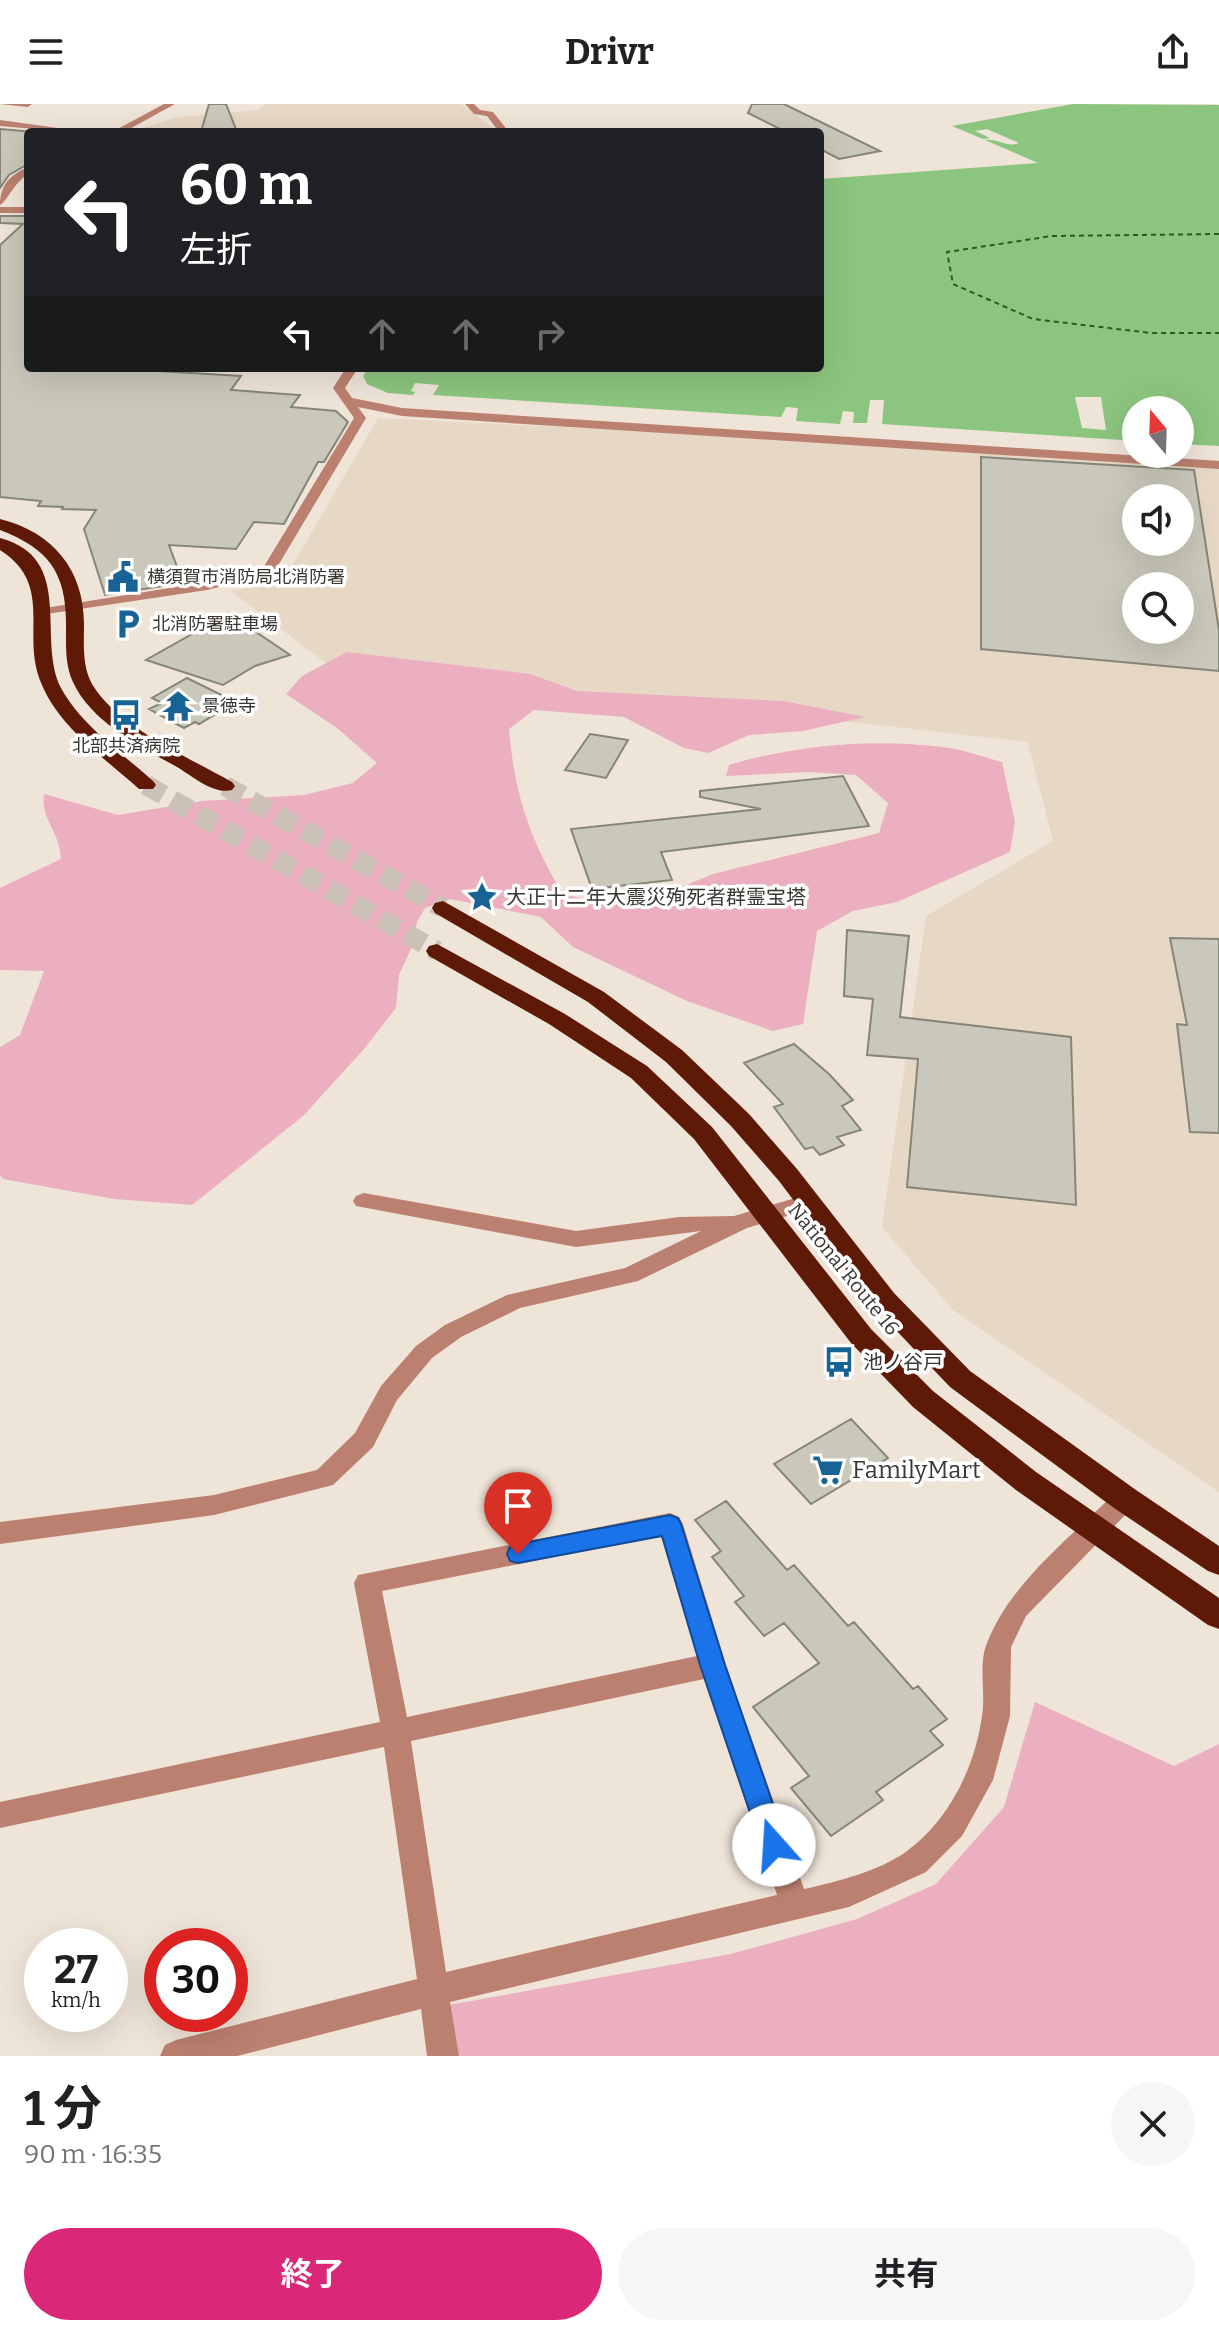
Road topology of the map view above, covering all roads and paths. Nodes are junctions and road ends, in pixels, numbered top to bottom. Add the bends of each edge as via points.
1 (3, 104) edge
2 (28, 104) edge
3 (170, 104) edge
4 (469, 104) edge
5 (0, 123) edge
6 (36, 128) edge
7 (125, 128) edge
8 (501, 128) edge
9 (24, 173) edge
10 (0, 202) edge
11 (0, 210) edge
12 (24, 210) edge
13 (349, 372) edge
14 (349, 401) junction
15 (1219, 465) edge
16 (0, 524) edge
17 (0, 543) edge
18 (76, 608) junction
19 (45, 612) junction
20 (146, 785) tunnel mouth
21 (225, 786) tunnel mouth
22 (443, 908) tunnel mouth
23 (437, 951) tunnel mouth
24 (567, 980) junction
25 (530, 1005) junction
26 (364, 1201) dead end
27 (809, 1202) junction
28 (767, 1215) junction
29 (740, 1222) junction
30 (1125, 1499) junction
31 (1095, 1528) junction
32 (0, 1533) edge
33 (1219, 1562) edge
34 (1219, 1615) edge
35 (713, 1665) junction
36 (396, 1732) junction
37 (0, 1815) edge
38 (795, 1905) junction
39 (431, 1991) junction
40 (176, 2056) edge
41 (443, 2056) edge

1 - 2 street
3 - 7 street
4 - 8 street via 490,114
5 - 6 street
9 - 10 street via 3,191
11 - 12 street
13 - 14 street via 339,388
14 - 15 street via 402,412
14 - 18 street via 360,418 268,571
16 - 18 highway via 37,540 58,558 70,577
17 - 19 highway via 31,565
18 - 19 street
18 - 21 highway via 77,668 99,707
19 - 20 highway via 46,674 53,689
22 - 24 highway, National Route 16
23 - 25 highway, National Route 16
24 - 25 highway
24 - 27 highway, National Route 16 via 708,1087
25 - 28 highway, National Route 16 via 639,1072 676,1104
26 - 29 street via 576,1239
27 - 28 street
27 - 30 highway, National Route 16 via 884,1300 960,1379
28 - 29 street
28 - 31 highway, National Route 16 via 861,1336 923,1399
29 - 32 street via 630,1275 515,1301 453,1331 424,1352 389,1393 364,1440 324,1478 214,1505
30 - 31 street
30 - 33 highway, National Route 16
31 - 34 highway, National Route 16
31 - 38 street via 1010,1621 998,1647 996,1716 979,1780 952,1826 916,1862 849,1893
35 - 36 street
35 - 36 street via 670,1524 367,1583
35 - 38 street
36 - 37 street
36 - 39 street
38 - 39 street
39 - 40 street
39 - 41 street

